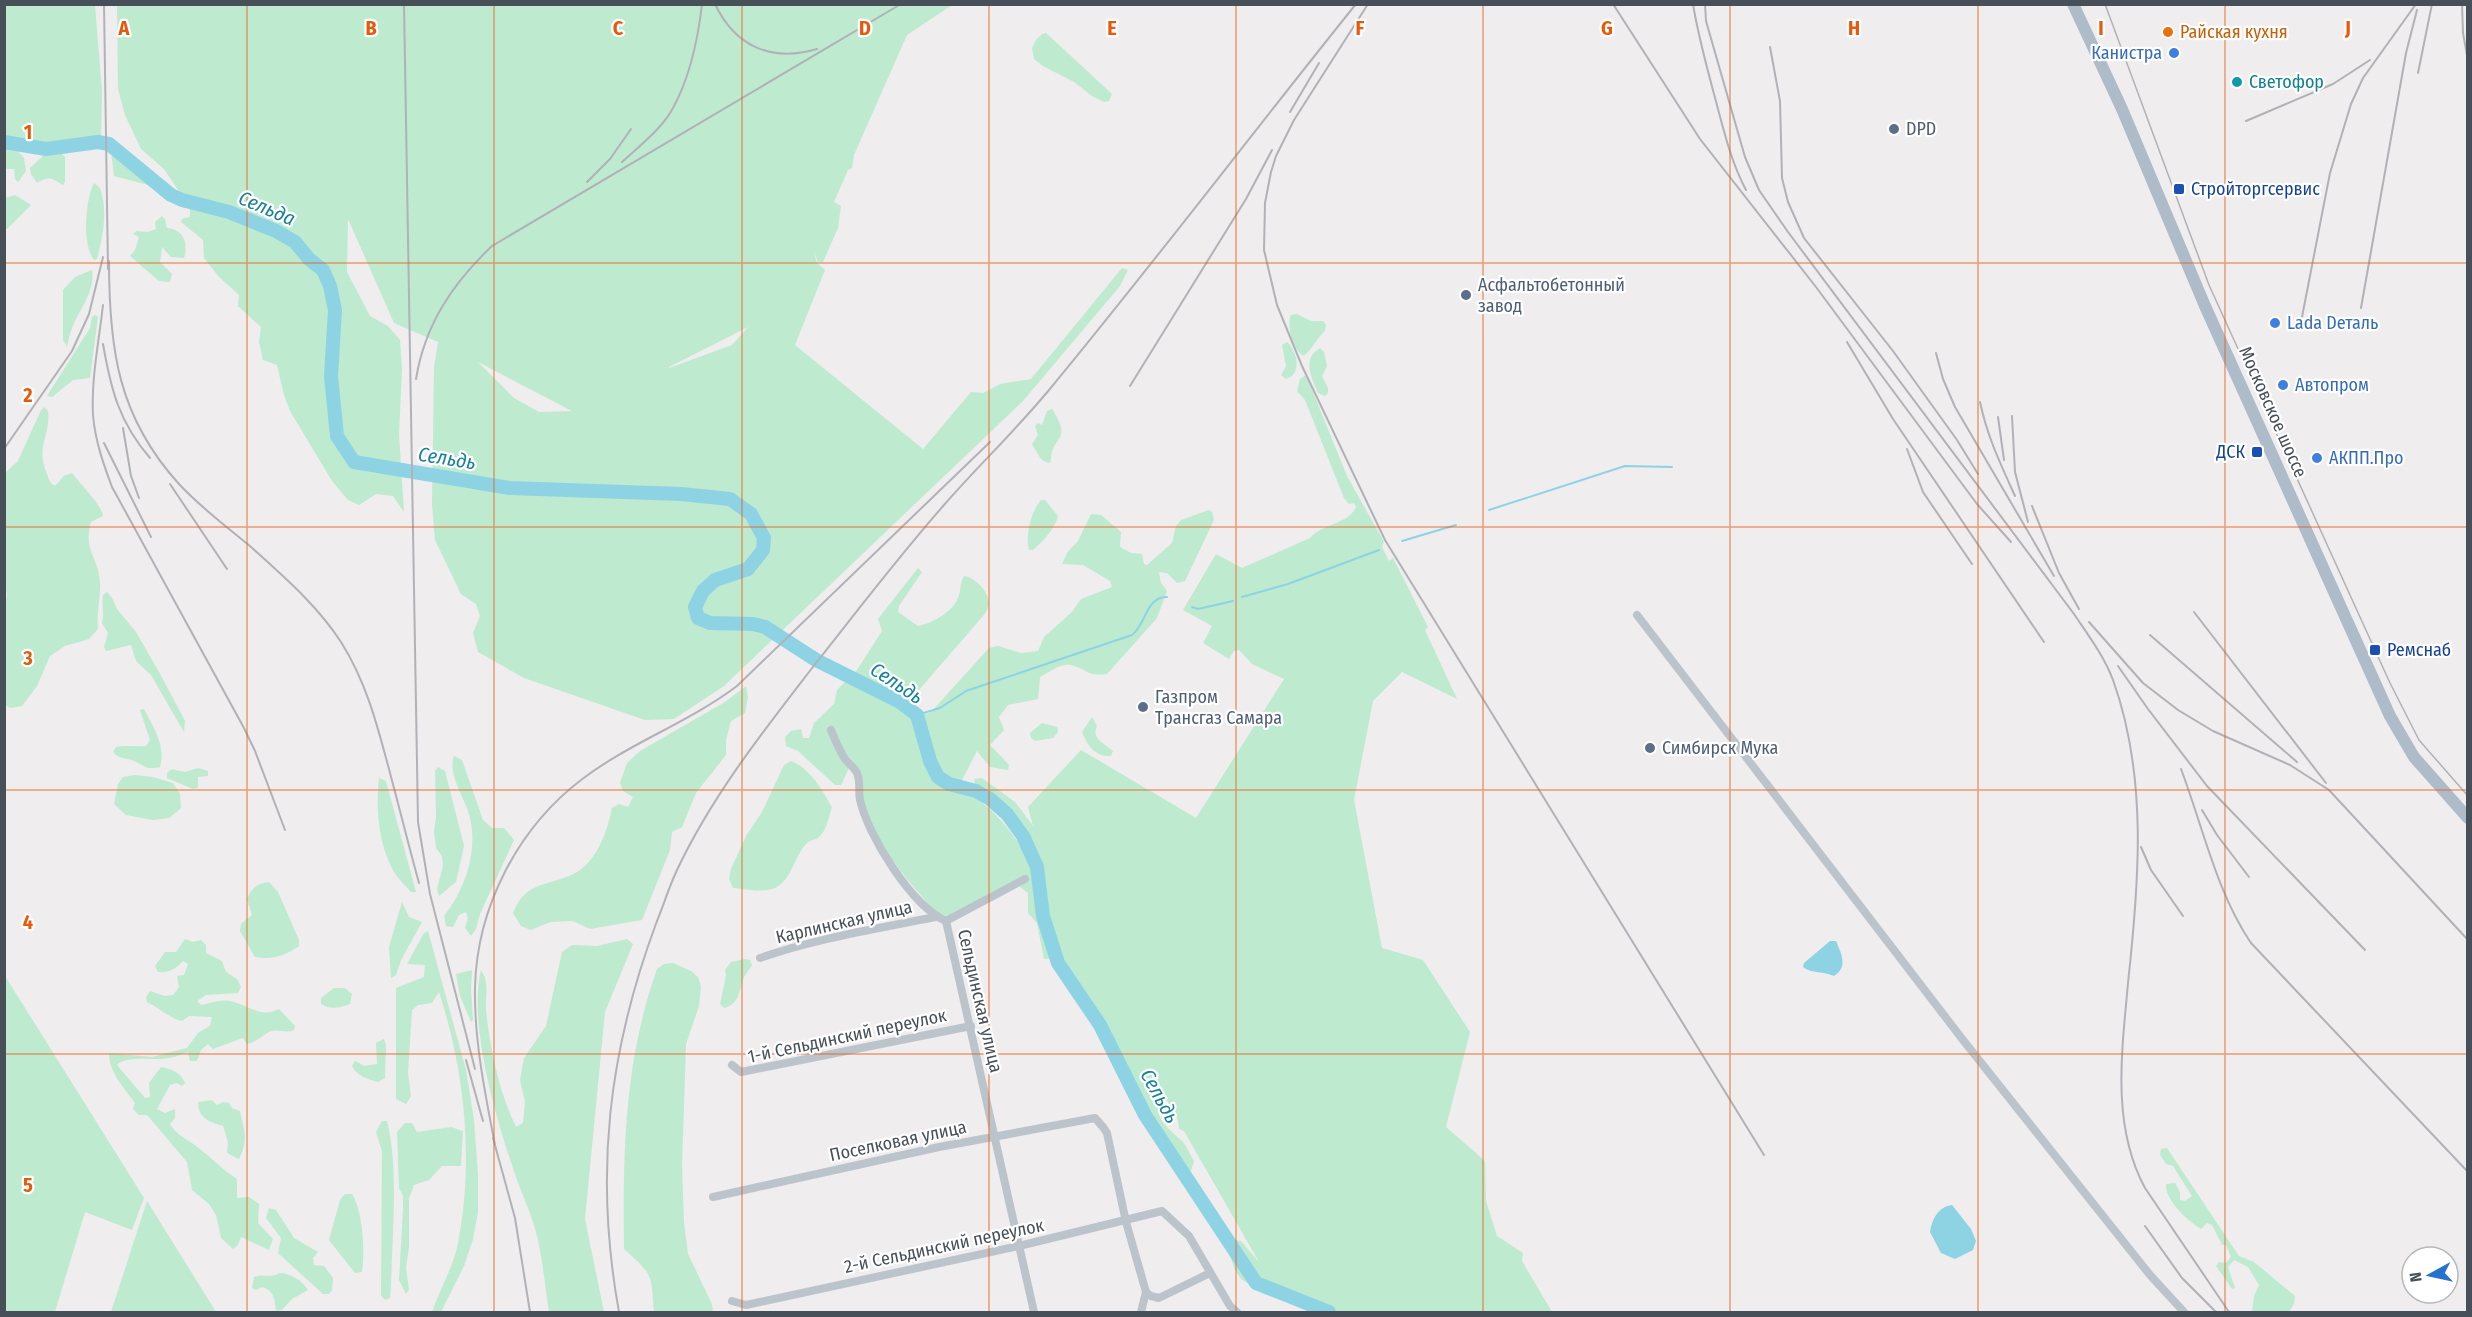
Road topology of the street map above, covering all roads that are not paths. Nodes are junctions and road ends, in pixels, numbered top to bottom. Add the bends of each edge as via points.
1 (2073, 4) edge
2 (1637, 615) dead end
3 (831, 730) dead end
4 (2468, 818) edge
5 (1025, 879) dead end
6 (935, 917) junction
7 (946, 921) junction
8 (760, 958) dead end
9 (971, 1026) junction
10 (732, 1065) dead end
11 (995, 1136) junction
12 (713, 1197) dead end
13 (1126, 1222) junction
14 (1019, 1246) junction
15 (1210, 1273) junction
16 (1146, 1292) junction
17 (732, 1300) dead end
18 (1034, 1312) edge
19 (1141, 1312) edge
20 (1236, 1312) edge
21 (2184, 1312) edge

1 - 4 main road, Московское шоссе via 2390,716 2414,757
2 - 21 street via 1963,1040 2150,1275
3 - 6 street, Сельдинская улица via 860,780 860,800 874,839
5 - 7 street
6 - 7 street, Сельдинская улица
6 - 8 street, Карлинская улица via 849,934
7 - 9 street, Сельдинская улица
9 - 10 street, 1-й Сельдинский переулок via 741,1072
9 - 11 street, Сельдинская улица
11 - 12 street, Поселковая улица
11 - 13 street, Поселковая улица via 1090,1118 1099,1121 1107,1133
11 - 14 street, Сельдинская улица
13 - 14 street, 2-й Сельдинский переулок
13 - 15 street, 2-й Сельдинский переулок via 1162,1211 1190,1236
13 - 16 street
14 - 17 street, 2-й Сельдинский переулок via 746,1305
14 - 18 street, Сельдинская улица
15 - 16 street via 1159,1298
15 - 20 street
16 - 19 street

